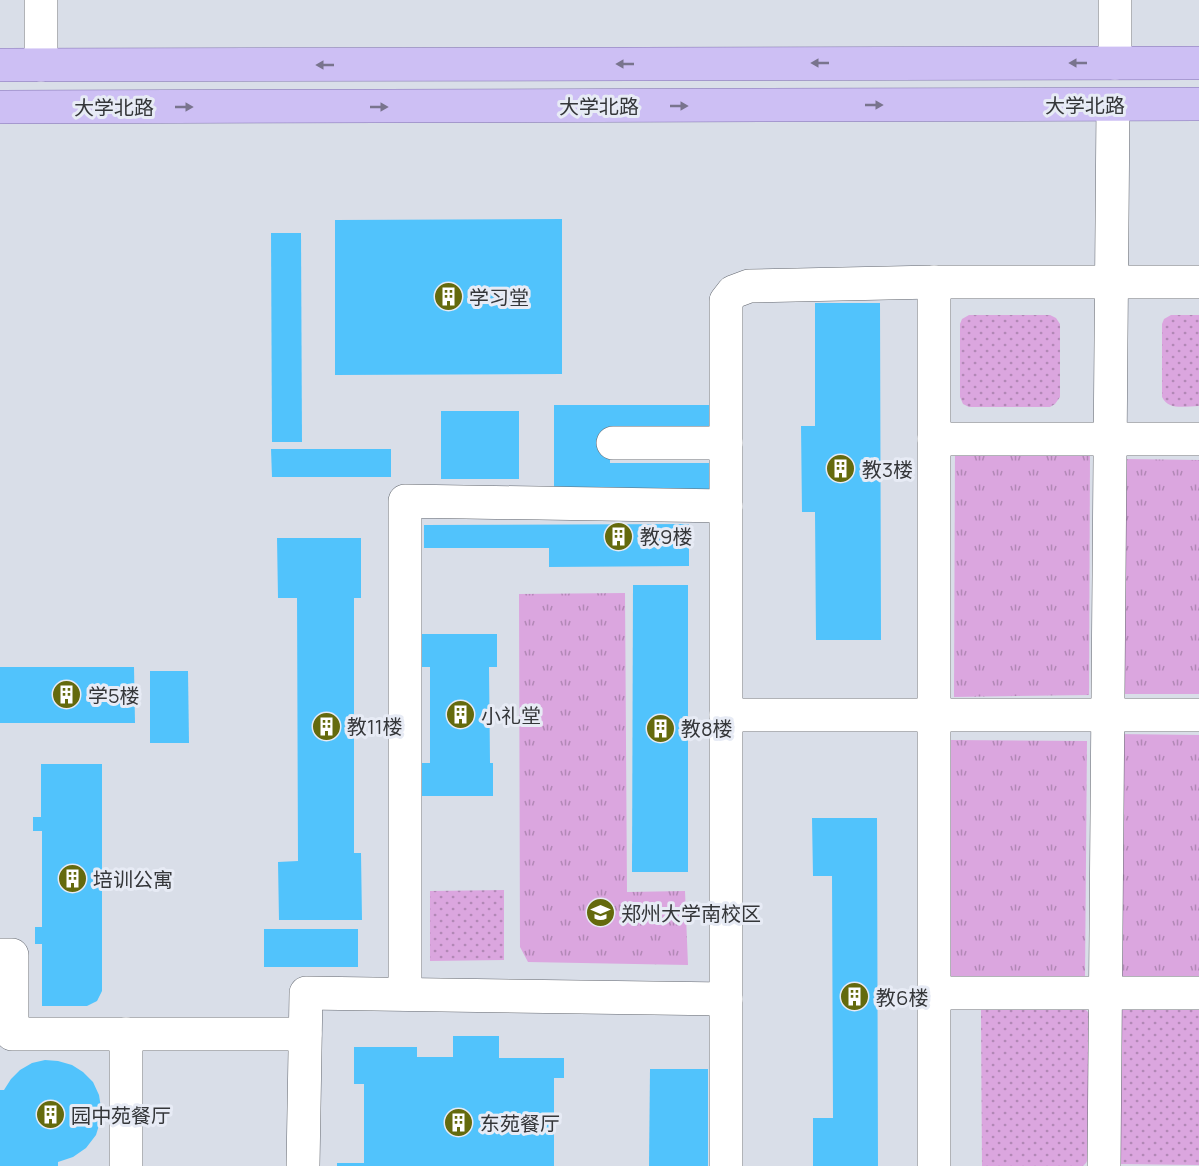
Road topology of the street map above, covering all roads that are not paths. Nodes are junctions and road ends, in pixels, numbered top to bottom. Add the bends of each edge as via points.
1 (41, 0) edge
2 (1115, 0) edge
3 (1115, 63) junction
4 (1199, 63) edge
5 (0, 65) edge
6 (41, 65) junction
7 (1199, 104) edge
8 (1113, 105) junction
9 (0, 108) edge
10 (934, 282) junction
11 (1111, 282) junction
12 (1199, 282) edge
13 (934, 439) junction
14 (1110, 439) junction
15 (1199, 439) edge
16 (613, 443) dead end
17 (726, 443) junction
18 (726, 506) junction
19 (726, 715) junction
20 (934, 715) junction
21 (1108, 715) junction
22 (1199, 715) edge
23 (0, 955) edge
24 (934, 993) junction
25 (1106, 993) junction
26 (1199, 993) edge
27 (405, 994) junction
28 (726, 999) junction
29 (126, 1034) junction
30 (305, 1034) junction
31 (126, 1166) edge
32 (303, 1166) edge
33 (726, 1166) edge
34 (934, 1166) edge
35 (1104, 1166) edge

1 - 6 street
2 - 3 street
3 - 4 main road
3 -> 6 main road
5 - 6 main road
7 - 8 main road, 大学北路
9 -> 8 main road, 大学北路
8 - 11 street
10 - 11 street
10 - 13 street
10 - 17 street via 749,286 734,292 726,301
11 - 12 street
11 - 14 street
13 - 14 street
13 - 20 street
14 - 15 street
14 - 21 street
16 - 17 street
17 - 18 street
18 - 19 street
18 - 27 street via 405,501
19 - 20 street
19 - 28 street
20 - 21 street
20 - 24 street
21 - 22 street
21 - 25 street
23 - 29 street via 12,955 12,1034
24 - 25 street
24 - 34 street
25 - 26 street
25 - 35 street
27 - 28 street
27 - 30 street via 306,993
28 - 33 street
29 - 30 street
29 - 31 street
30 - 32 street

